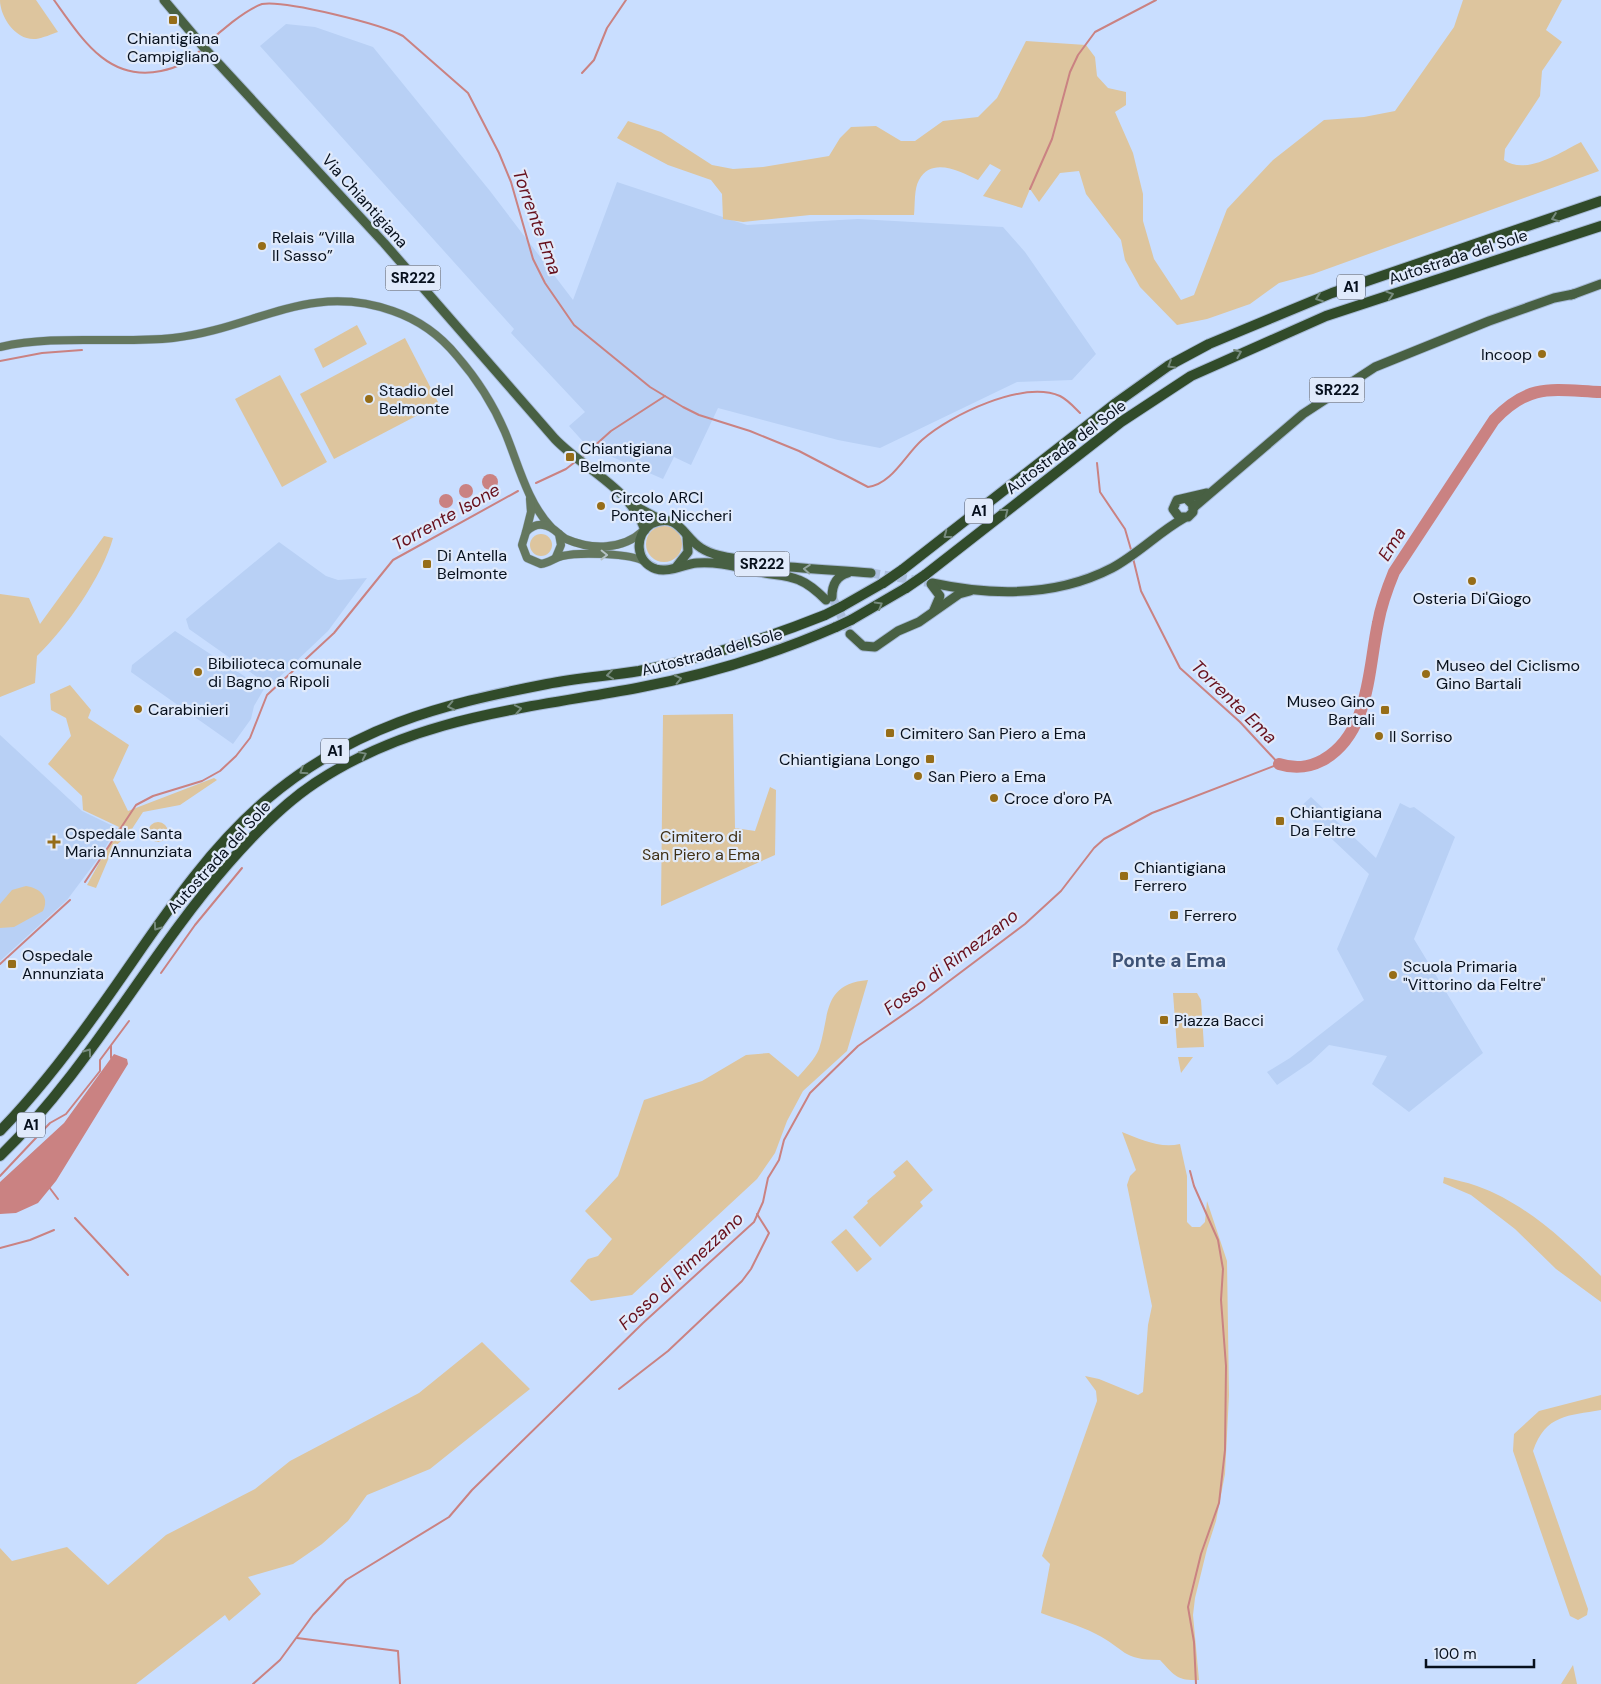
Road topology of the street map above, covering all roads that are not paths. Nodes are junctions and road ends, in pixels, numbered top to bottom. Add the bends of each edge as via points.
1 (164, 0) edge
2 (1601, 201) edge
3 (1601, 226) edge
4 (1601, 284) edge
5 (0, 347) edge
6 (1212, 490) junction
7 (530, 494) junction
8 (1187, 498) junction
9 (632, 504) junction
10 (1193, 508) junction
11 (1175, 514) junction
12 (1184, 518) junction
13 (661, 520) junction
14 (679, 526) junction
15 (551, 527) junction
16 (1169, 528) junction
17 (644, 530) junction
18 (526, 532) junction
19 (559, 534) junction
20 (556, 557) junction
21 (649, 565) junction
22 (675, 567) junction
23 (856, 571) junction
24 (871, 573) tunnel mouth
25 (929, 581) junction
26 (975, 590) junction
27 (929, 616) junction
28 (850, 634) tunnel mouth
29 (0, 1131) edge
30 (0, 1156) edge

1 - 9 main road, Via Chiantigiana / SR222 via 384,243 555,439
2 -> 29 highway, Autostrada del Sole / A1, bridge via 1332,293 1209,344 1168,366 1116,403 902,570 825,615 739,647 694,659 549,684 442,708 358,738 322,759 265,801 208,859 54,1070
25 -> 3 highway, Autostrada del Sole / A1 via 1060,468 1121,422 1191,376 1326,316
4 - 6 main road, SR222 via 1489,320 1391,361 1288,428
5 - 7 main road via 58,339 144,340 186,336 214,331 314,301 345,300 379,305 404,315 440,337 480,385 504,430
6 - 8 main road, SR222
6 - 10 main road, SR222
7 - 15 main road
7 - 18 main road via 531,512
8 - 10 main road
8 - 11 main road via 1174,503
9 - 13 main road, Via Chiantigiana / SR222
9 - 17 main road, Via Chiantigiana / SR222
10 - 12 main road via 1191,515
11 - 12 main road
11 - 16 main road
12 - 16 main road
13 - 14 main road, Via Chiantigiana / SR222
13 - 17 main road
14 - 22 main road via 686,534 689,546 685,558
23 -> 14 main road, Via Chiantigiana / SR222 via 802,569 710,554
15 - 18 main road via 536,525
15 - 19 main road
16 - 26 main road via 1111,568 1080,581 1022,592
17 - 19 main road via 631,542 605,546 580,543
17 - 21 main road via 640,550
18 - 20 main road via 522,545 530,560 544,564
19 - 20 main road via 561,546
20 -> 21 main road via 609,555 636,558
21 - 22 main road, SR222 via 661,570
22 - 23 main road, SR222 via 709,563 784,576 804,582 829,598 837,579
23 - 24 main road, Via Chiantigiana / SR222
25 - 26 main road
25 - 27 main road via 940,596
30 -> 25 highway, Autostrada del Sole / A1, bridge via 59,1091 176,927 212,883 269,820 314,783 359,757 423,730 698,674 786,648 851,620 906,588
26 - 27 main road via 959,594
27 - 28 main road via 875,647 863,646

